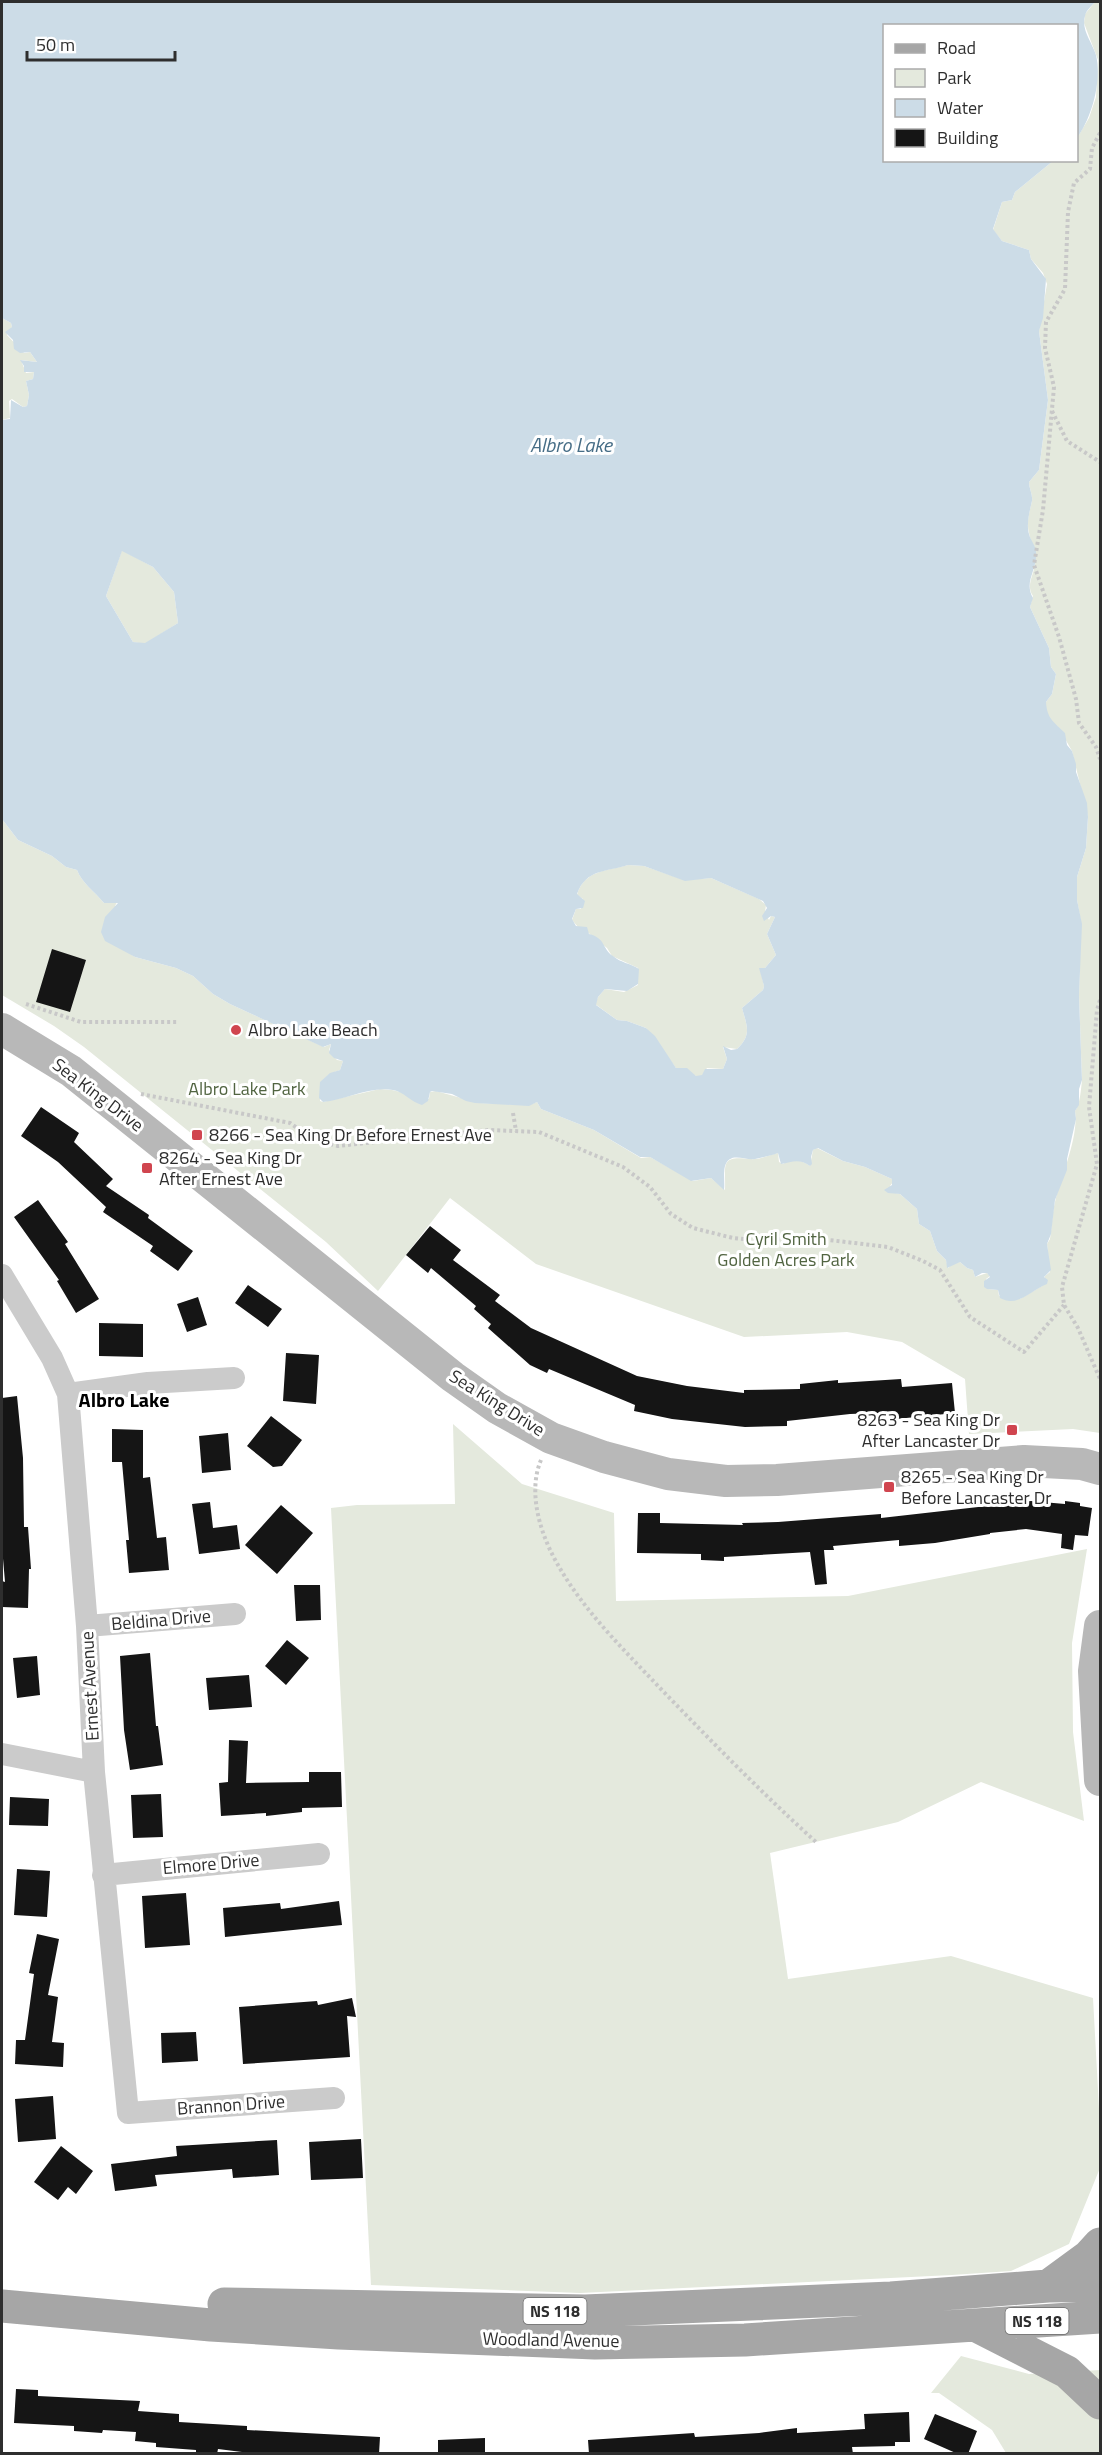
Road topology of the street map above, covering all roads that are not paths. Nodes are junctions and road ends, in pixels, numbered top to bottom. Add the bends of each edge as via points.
1 (2, 1029) edge
2 (2, 1275) edge
3 (234, 1378) dead end
4 (68, 1395) junction
5 (1101, 1469) edge
6 (235, 1614) dead end
7 (87, 1626) junction
8 (1101, 1626) edge
9 (2, 1754) edge
10 (94, 1772) junction
11 (1101, 1780) edge
12 (319, 1854) dead end
13 (103, 1875) junction
14 (334, 2098) dead end
15 (128, 2113) joint
16 (1101, 2244) edge
17 (1101, 2285) edge
18 (1048, 2286) junction
19 (2, 2301) edge
20 (2, 2306) edge
21 (1101, 2317) edge
22 (973, 2324) junction
23 (1101, 2403) edge

1 - 5 street, Sea King Drive via 71,1071 453,1377 497,1408 551,1438 668,1474 726,1481 1024,1461 1082,1464
2 - 4 street, Ernest Avenue via 52,1358
3 - 4 street via 148,1383
4 - 7 street, Ernest Avenue
6 - 7 street, Beldina Drive
7 - 10 street, Ernest Avenue
8 - 11 street via 1094,1671
9 - 10 street
10 - 13 street, Ernest Avenue
12 - 13 street, Elmore Drive
13 - 15 street, Ernest Avenue
14 - 15 street, Brannon Drive
16 - 18 main road
17 - 18 main road, Woodland Avenue / NS 118
18 - 19 main road, Woodland Avenue / NS 118 via 891,2298 585,2311
20 - 22 main road, Woodland Avenue / NS 118 via 223,2326 595,2343 745,2340
21 - 22 main road, Woodland Avenue / NS 118
22 - 23 main road via 1067,2372

